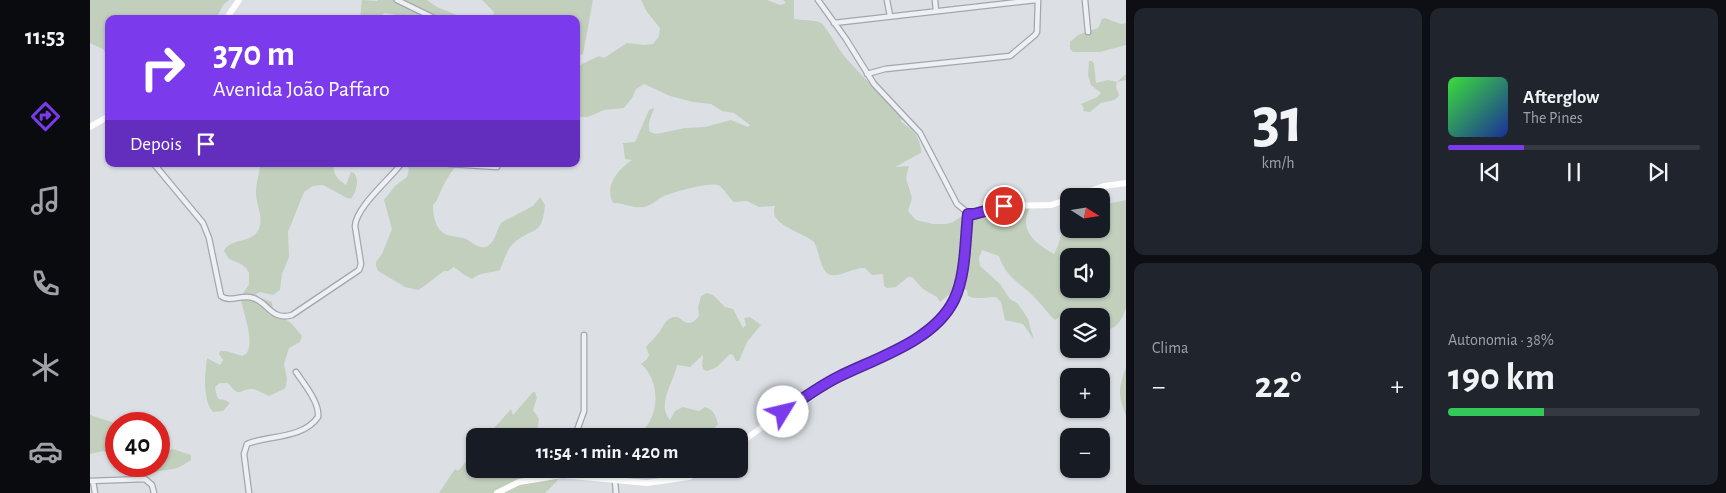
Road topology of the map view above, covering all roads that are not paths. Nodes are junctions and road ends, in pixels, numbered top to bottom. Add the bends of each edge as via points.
1 (239, 0) edge
2 (397, 0) edge
3 (818, 0) edge
4 (887, 0) edge
5 (935, 0) edge
6 (1037, 0) edge
7 (1085, 0) edge
8 (936, 11) junction
9 (229, 15) edge
10 (428, 15) edge
11 (890, 16) junction
12 (834, 23) junction
13 (1088, 32) dead end
14 (867, 74) junction
15 (105, 118) edge
16 (90, 127) edge
17 (156, 167) edge
18 (399, 167) edge
19 (1126, 183) edge
20 (1098, 188) edge
21 (1060, 203) edge
22 (968, 214) junction
23 (584, 335) dead end
24 (296, 372) dead end
25 (578, 428) edge
26 (748, 437) edge
27 (548, 478) edge
28 (600, 478) edge
29 (682, 478) edge
30 (92, 481) edge
31 (615, 481) junction
32 (95, 493) edge
33 (154, 493) edge
34 (250, 493) edge
35 (497, 493) edge
36 (616, 493) edge

1 - 9 street
2 - 10 street
3 - 12 street
4 - 11 street
5 - 8 street
6 - 8 street
6 - 14 street via 1037,32 1014,55 885,69
7 - 13 street
8 - 11 street
11 - 12 street
12 - 14 street
14 - 22 street via 920,133 957,204
15 - 16 street
17 - 18 street via 203,223 221,296 225,299 254,298 282,317 292,315 359,270 356,220
19 - 20 street
21 - 22 street via 1004,206
22 - 26 street via 957,292 949,308 932,327 906,346 837,377
23 - 25 street via 584,411
24 - 34 street via 314,401 318,417 300,431 247,444 244,454
27 - 35 street via 519,482
28 - 31 street
29 - 31 street via 647,483
30 - 32 street
30 - 33 street via 145,479 152,485
31 - 36 street

